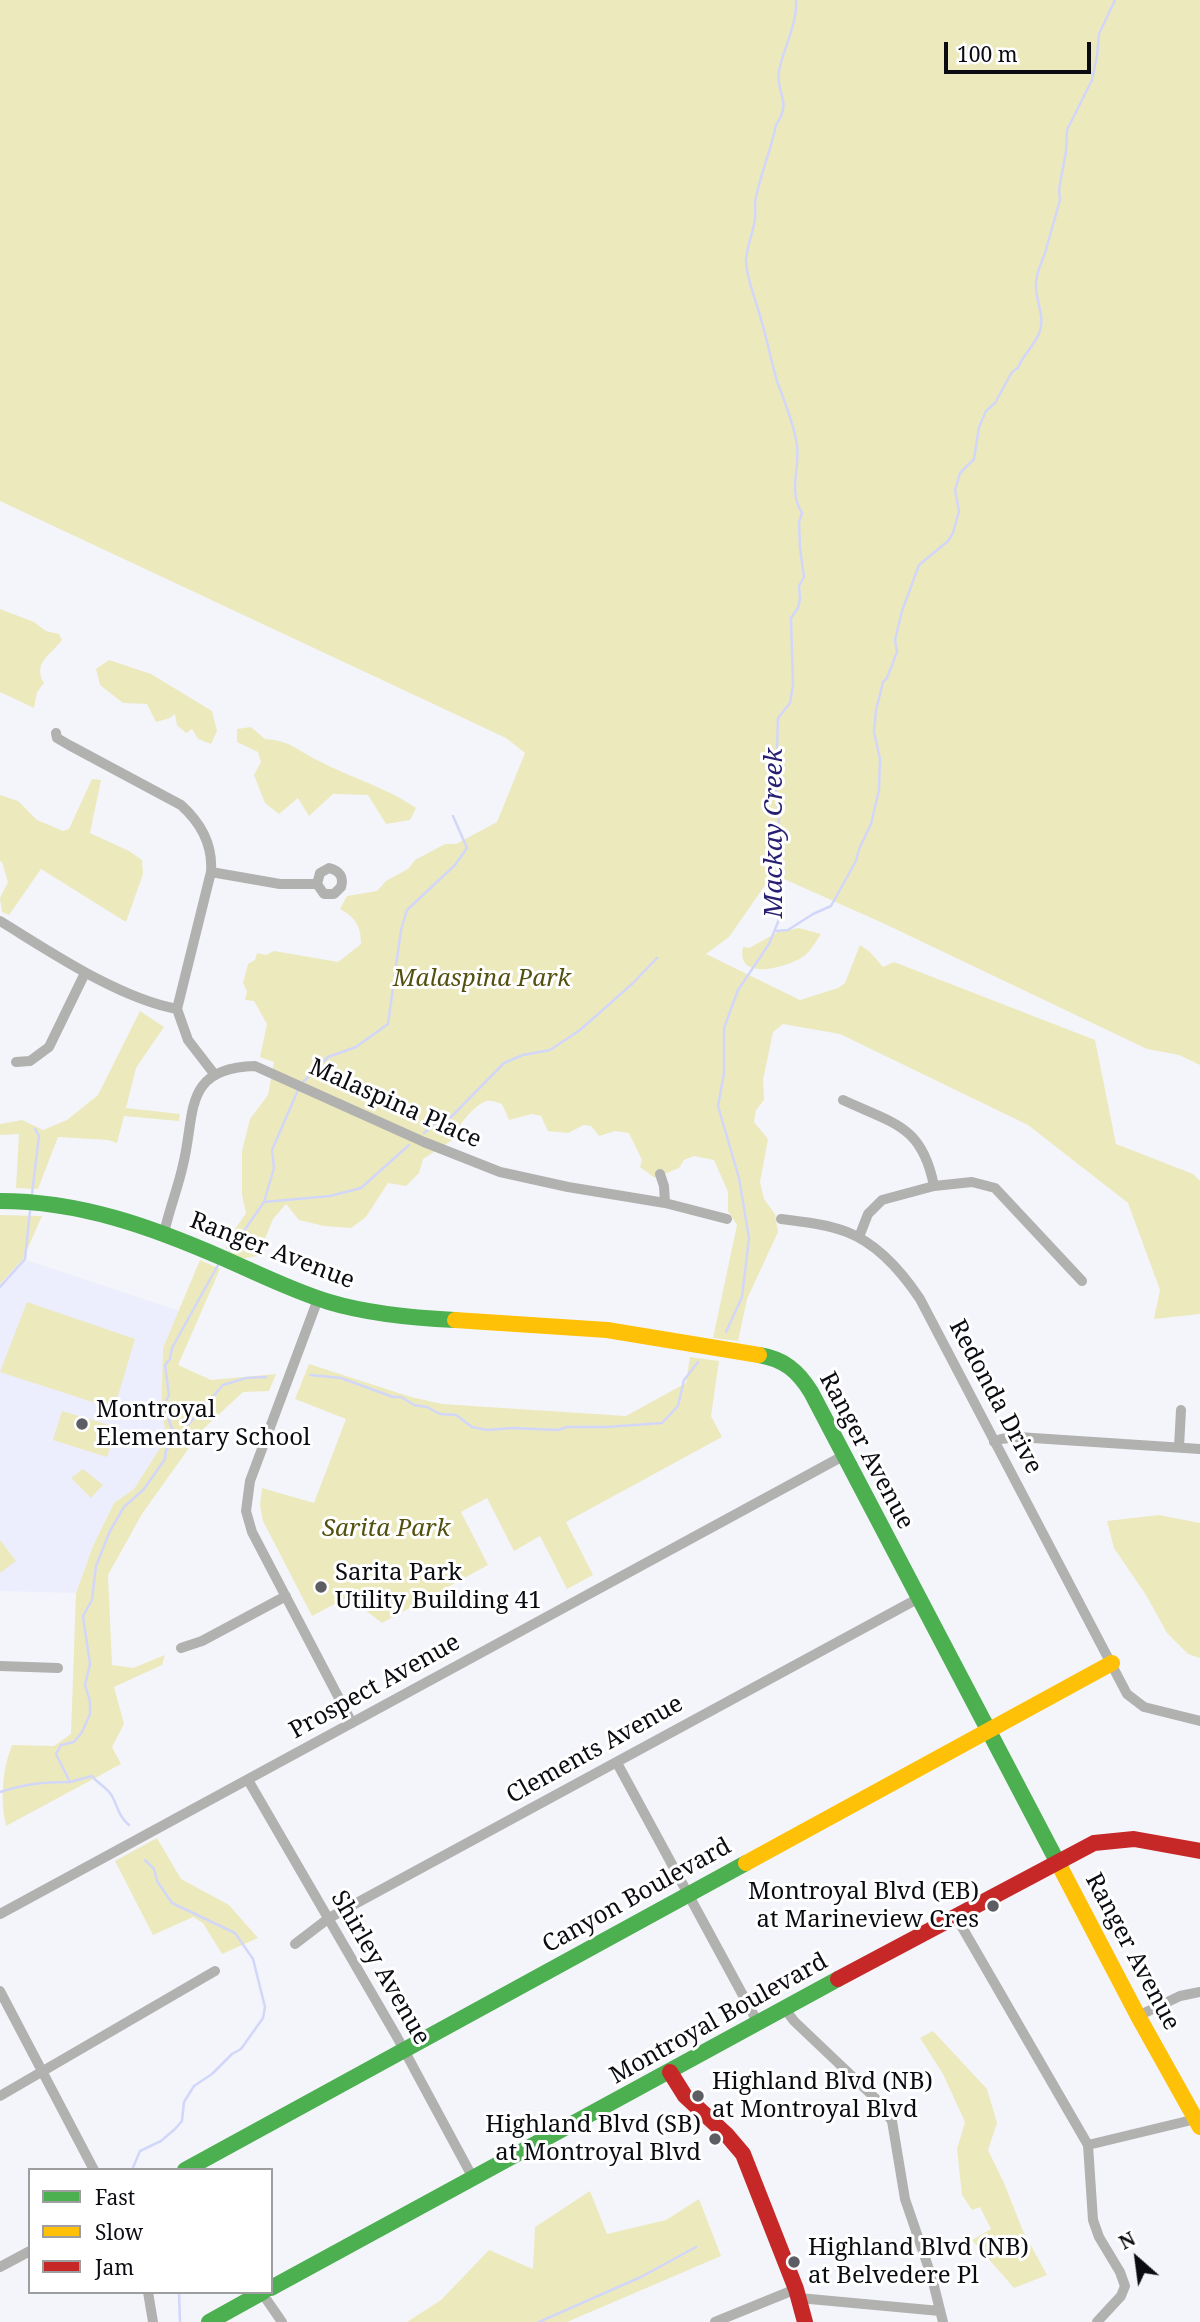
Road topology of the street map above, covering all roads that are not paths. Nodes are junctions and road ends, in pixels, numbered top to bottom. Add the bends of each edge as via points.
1 (56, 733) dead end
2 (211, 872) junction
3 (317, 884) dead end
4 (0, 921) edge
5 (85, 973) junction
6 (177, 1009) junction
7 (16, 1062) dead end
8 (215, 1076) junction
9 (843, 1100) dead end
10 (660, 1174) dead end
11 (934, 1186) junction
12 (2, 1201) edge
13 (665, 1203) junction
14 (727, 1219) dead end
15 (781, 1219) dead end
16 (164, 1233) junction
17 (859, 1237) junction
18 (1082, 1281) dead end
19 (318, 1298) junction
20 (1181, 1410) dead end
21 (994, 1442) junction
22 (1179, 1447) junction
23 (1200, 1449) edge
24 (843, 1456) junction
25 (286, 1596) junction
26 (919, 1598) junction
27 (181, 1648) dead end
28 (1112, 1663) junction
29 (0, 1666) edge
30 (58, 1668) dead end
31 (1200, 1721) edge
32 (352, 1723) junction
33 (989, 1730) junction
34 (617, 1763) junction
35 (248, 1780) junction
36 (1200, 1851) edge
37 (1058, 1860) junction
38 (689, 1894) junction
39 (0, 1914) edge
40 (954, 1915) junction
41 (329, 1918) junction
42 (295, 1944) dead end
43 (215, 1971) dead end
44 (0, 1992) edge
45 (1200, 1992) edge
46 (785, 2009) junction
47 (1138, 2016) junction
48 (758, 2023) junction
49 (403, 2049) junction
50 (42, 2072) junction
51 (670, 2072) junction
52 (0, 2096) edge
53 (1199, 2122) edge
54 (1088, 2145) junction
55 (93, 2168) edge
56 (189, 2168) edge
57 (473, 2178) junction
58 (28, 2252) edge
59 (0, 2267) edge
60 (273, 2287) edge
61 (798, 2293) junction
62 (148, 2294) edge
63 (258, 2294) edge
64 (263, 2294) edge
65 (942, 2316) edge
66 (153, 2322) edge
67 (209, 2322) edge
68 (282, 2322) edge
69 (715, 2322) edge
70 (805, 2322) edge
71 (1097, 2322) edge

1 - 2 street via 69,746 191,814 209,847
2 - 3 street via 280,884
2 - 6 street
4 - 5 street
5 - 6 street
5 - 7 street via 49,1047 30,1061
6 - 8 street via 188,1040
8 - 13 street, Malaspina Place via 255,1066 500,1172
8 - 16 street via 193,1102 185,1157
9 - 11 street via 906,1129 923,1149
10 - 13 street
11 - 17 street via 882,1200 868,1214
11 - 18 street via 972,1182 995,1188
12 - 16 street, Ranger Avenue via 83,1208
13 - 14 street, Malaspina Place
15 - 17 street, Redonda Drive
16 - 19 street, Ranger Avenue
17 - 21 street, Redonda Drive via 894,1266 920,1299
19 - 24 street, Ranger Avenue via 381,1313 582,1327 771,1357 789,1364 802,1377
19 - 25 street via 246,1500 252,1532
20 - 22 street
21 - 22 street via 1018,1437
21 - 28 street, Redonda Drive
22 - 23 street
24 - 26 street, Ranger Avenue
24 - 32 street, Prospect Avenue
25 - 27 street
25 - 32 street
26 - 33 street, Ranger Avenue
26 - 34 street, Clements Avenue
28 - 31 street, Redonda Drive via 1127,1694 1144,1707
28 - 33 street, Canyon Boulevard
29 - 30 street
32 - 35 street, Prospect Avenue
33 - 37 street, Ranger Avenue
33 - 38 street, Canyon Boulevard
34 - 38 street
34 - 41 street, Clements Avenue
35 - 39 street, Prospect Avenue
35 - 41 street, Shirley Avenue
36 - 37 street, Montroyal Boulevard via 1116,1837
37 - 40 street, Montroyal Boulevard
37 - 47 street, Ranger Avenue
38 - 48 street
38 - 49 street, Canyon Boulevard
40 - 46 street, Montroyal Boulevard
40 - 54 street
41 - 42 street, Clements Avenue
41 - 49 street, Shirley Avenue
43 - 50 street
44 - 50 street
45 - 47 street
46 - 48 street, Montroyal Boulevard
46 - 65 street via 892,2120 905,2199
47 - 53 street, Ranger Avenue
48 - 51 street, Montroyal Boulevard
49 - 56 street, Canyon Boulevard
49 - 57 street, Shirley Avenue
50 - 52 street
50 - 55 street
51 - 57 street, Montroyal Boulevard
51 - 61 street via 685,2096 743,2154
53 - 54 street
54 - 71 street via 1093,2220 1125,2286
57 - 60 street, Montroyal Boulevard
58 - 59 street
61 - 65 street
61 - 69 street
61 - 70 street
62 - 66 street
63 - 67 street
64 - 68 street

